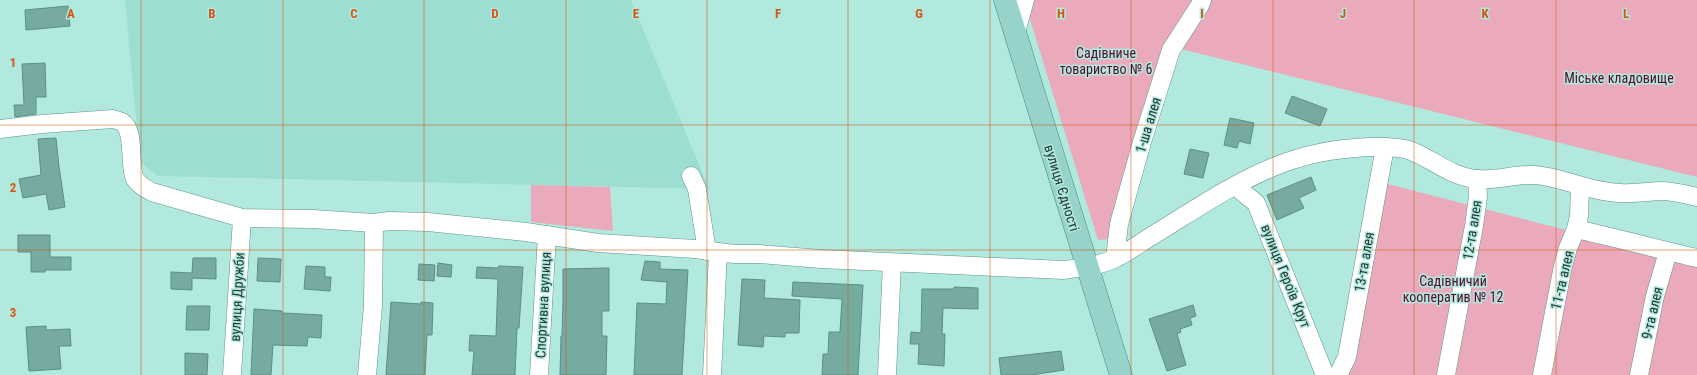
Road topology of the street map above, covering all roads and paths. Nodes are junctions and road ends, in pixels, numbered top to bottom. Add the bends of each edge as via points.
1 (1005, 0) edge
2 (1025, 0) edge
3 (1202, 0) edge
4 (1015, 36) junction
5 (0, 129) edge
6 (1385, 147) junction
7 (691, 176) dead end
8 (1477, 179) junction
9 (1235, 186) junction
10 (1580, 186) junction
11 (1697, 196) edge
12 (242, 218) junction
13 (374, 222) junction
14 (1576, 229) junction
15 (547, 235) junction
16 (713, 252) junction
17 (1668, 252) junction
18 (1116, 258) junction
19 (1697, 258) edge
20 (892, 263) junction
21 (1087, 268) junction
22 (232, 375) edge
23 (367, 375) edge
24 (539, 375) edge
25 (712, 375) edge
26 (887, 375) edge
27 (1121, 375) edge
28 (1325, 375) edge
29 (1338, 375) edge
30 (1446, 375) edge
31 (1542, 375) edge
32 (1639, 375) edge

1 - 4 main road, вулиця Єдності
2 - 4 street
3 - 18 street, 1-ша алея via 1171,50 1119,224
4 - 21 main road, вулиця Єдності
5 - 12 street via 42,124 114,120 123,122 128,129 136,180 141,186 152,192
6 - 8 street via 1407,149 1456,174
6 - 9 street via 1342,149 1307,155
6 - 29 street, 13-та алея via 1347,357
7 - 16 street via 697,189
8 - 10 street via 1536,175
8 - 30 street, 12-та алея via 1478,197 1474,226
9 - 18 street
9 - 28 street, вулиця Героїв Крут via 1256,203
10 - 11 street via 1620,193 1663,191
10 - 14 street, 11-та алея
12 - 13 street
12 - 22 street, вулиця Дружби
13 - 15 street via 428,222
13 - 23 street via 373,306
14 - 17 street
14 - 31 street, 11-та алея via 1563,266
15 - 16 street via 598,243
15 - 24 street, Спортивна вулиця
16 - 20 street
16 - 25 street
17 - 19 street
17 - 32 street, 9-та алея via 1655,296
18 - 21 street
20 - 21 street via 1063,270
20 - 26 street
21 - 27 main road, вулиця Єдності

